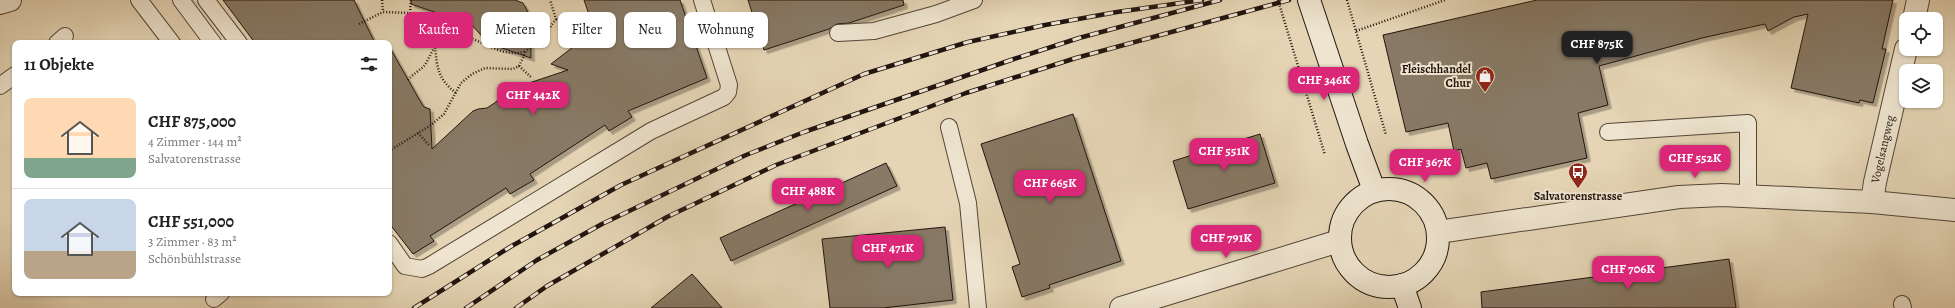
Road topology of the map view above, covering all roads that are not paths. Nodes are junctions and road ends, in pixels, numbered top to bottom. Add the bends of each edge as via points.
1 (10, 0) edge
2 (139, 0) edge
3 (181, 0) edge
4 (206, 0) edge
5 (702, 0) edge
6 (974, 0) edge
7 (1309, 0) edge
8 (1918, 0) edge
9 (0, 3) edge
10 (1915, 12) edge
11 (838, 33) dead end
12 (170, 40) edge
13 (211, 40) edge
14 (237, 40) edge
15 (1904, 56) edge
16 (12, 77) edge
17 (0, 86) edge
18 (949, 127) dead end
19 (1608, 132) dead end
20 (1374, 190) junction
21 (1748, 196) junction
22 (1872, 202) junction
23 (1955, 210) edge
24 (1438, 232) junction
25 (1339, 241) junction
26 (392, 248) edge
27 (1402, 285) junction
28 (978, 308) edge
29 (1121, 308) edge
30 (1410, 308) edge

1 - 9 street
2 - 12 lane
3 - 13 lane
4 - 14 lane
5 - 26 lane via 729,85 724,97 651,131 429,266 422,269 405,266
6 - 11 lane via 936,14 874,31
7 - 20 street
8 - 10 street
15 - 22 street, Vogelsangweg
16 - 17 lane
18 - 28 lane via 968,203
19 - 21 lane via 1748,123
20 - 24 street via 1396,189 1416,197 1431,212
20 - 25 street via 1355,201 1348,210 1343,220
21 - 22 street
21 - 24 street via 1722,194 1679,197
22 - 23 street
24 - 27 street via 1438,244 1430,265 1422,274
25 - 27 street via 1347,265 1356,274 1377,286
25 - 29 street
27 - 30 street

